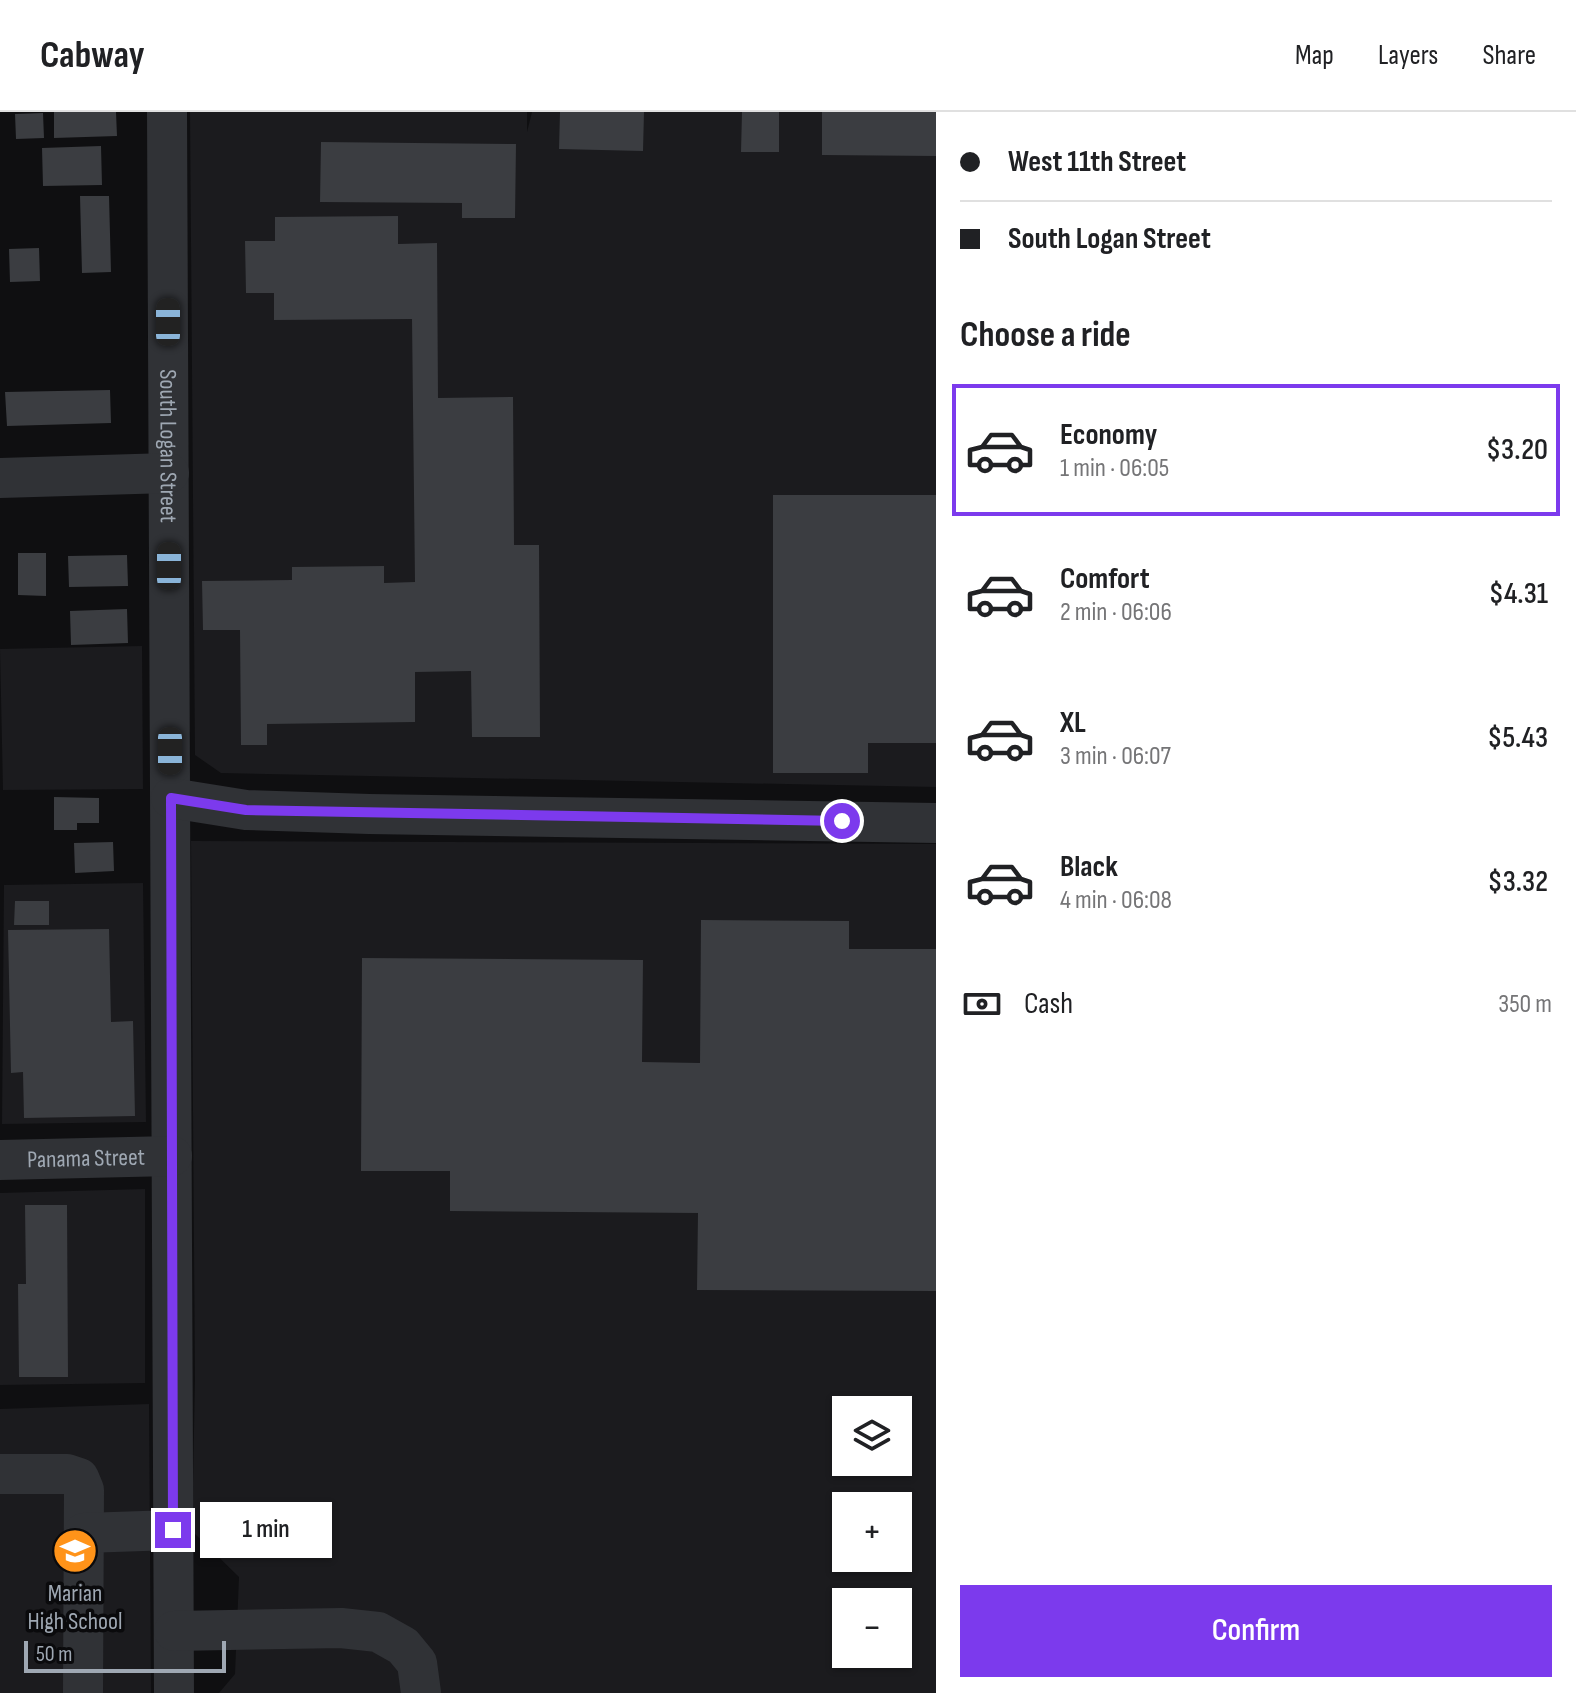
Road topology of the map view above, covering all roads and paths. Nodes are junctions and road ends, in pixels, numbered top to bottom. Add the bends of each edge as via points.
1 (167, 112) edge
2 (169, 473) junction
3 (0, 478) edge
4 (171, 798) junction
5 (936, 823) edge
6 (172, 1156) junction
7 (0, 1160) edge
8 (0, 1474) edge
9 (173, 1530) junction
10 (84, 1533) junction
11 (174, 1631) junction
12 (83, 1693) edge
13 (174, 1693) edge
14 (421, 1693) edge

1 - 2 street, South Logan Street
2 - 3 street
2 - 4 street, South Logan Street
4 - 5 street via 246,810
4 - 6 street, South Logan Street
6 - 7 street, Panama Street
6 - 9 street, South Logan Street
8 - 10 street via 79,1478
9 - 10 street
9 - 11 street, South Logan Street
10 - 12 street
11 - 13 street, South Logan Street
11 - 14 street via 378,1632 403,1646 417,1663

